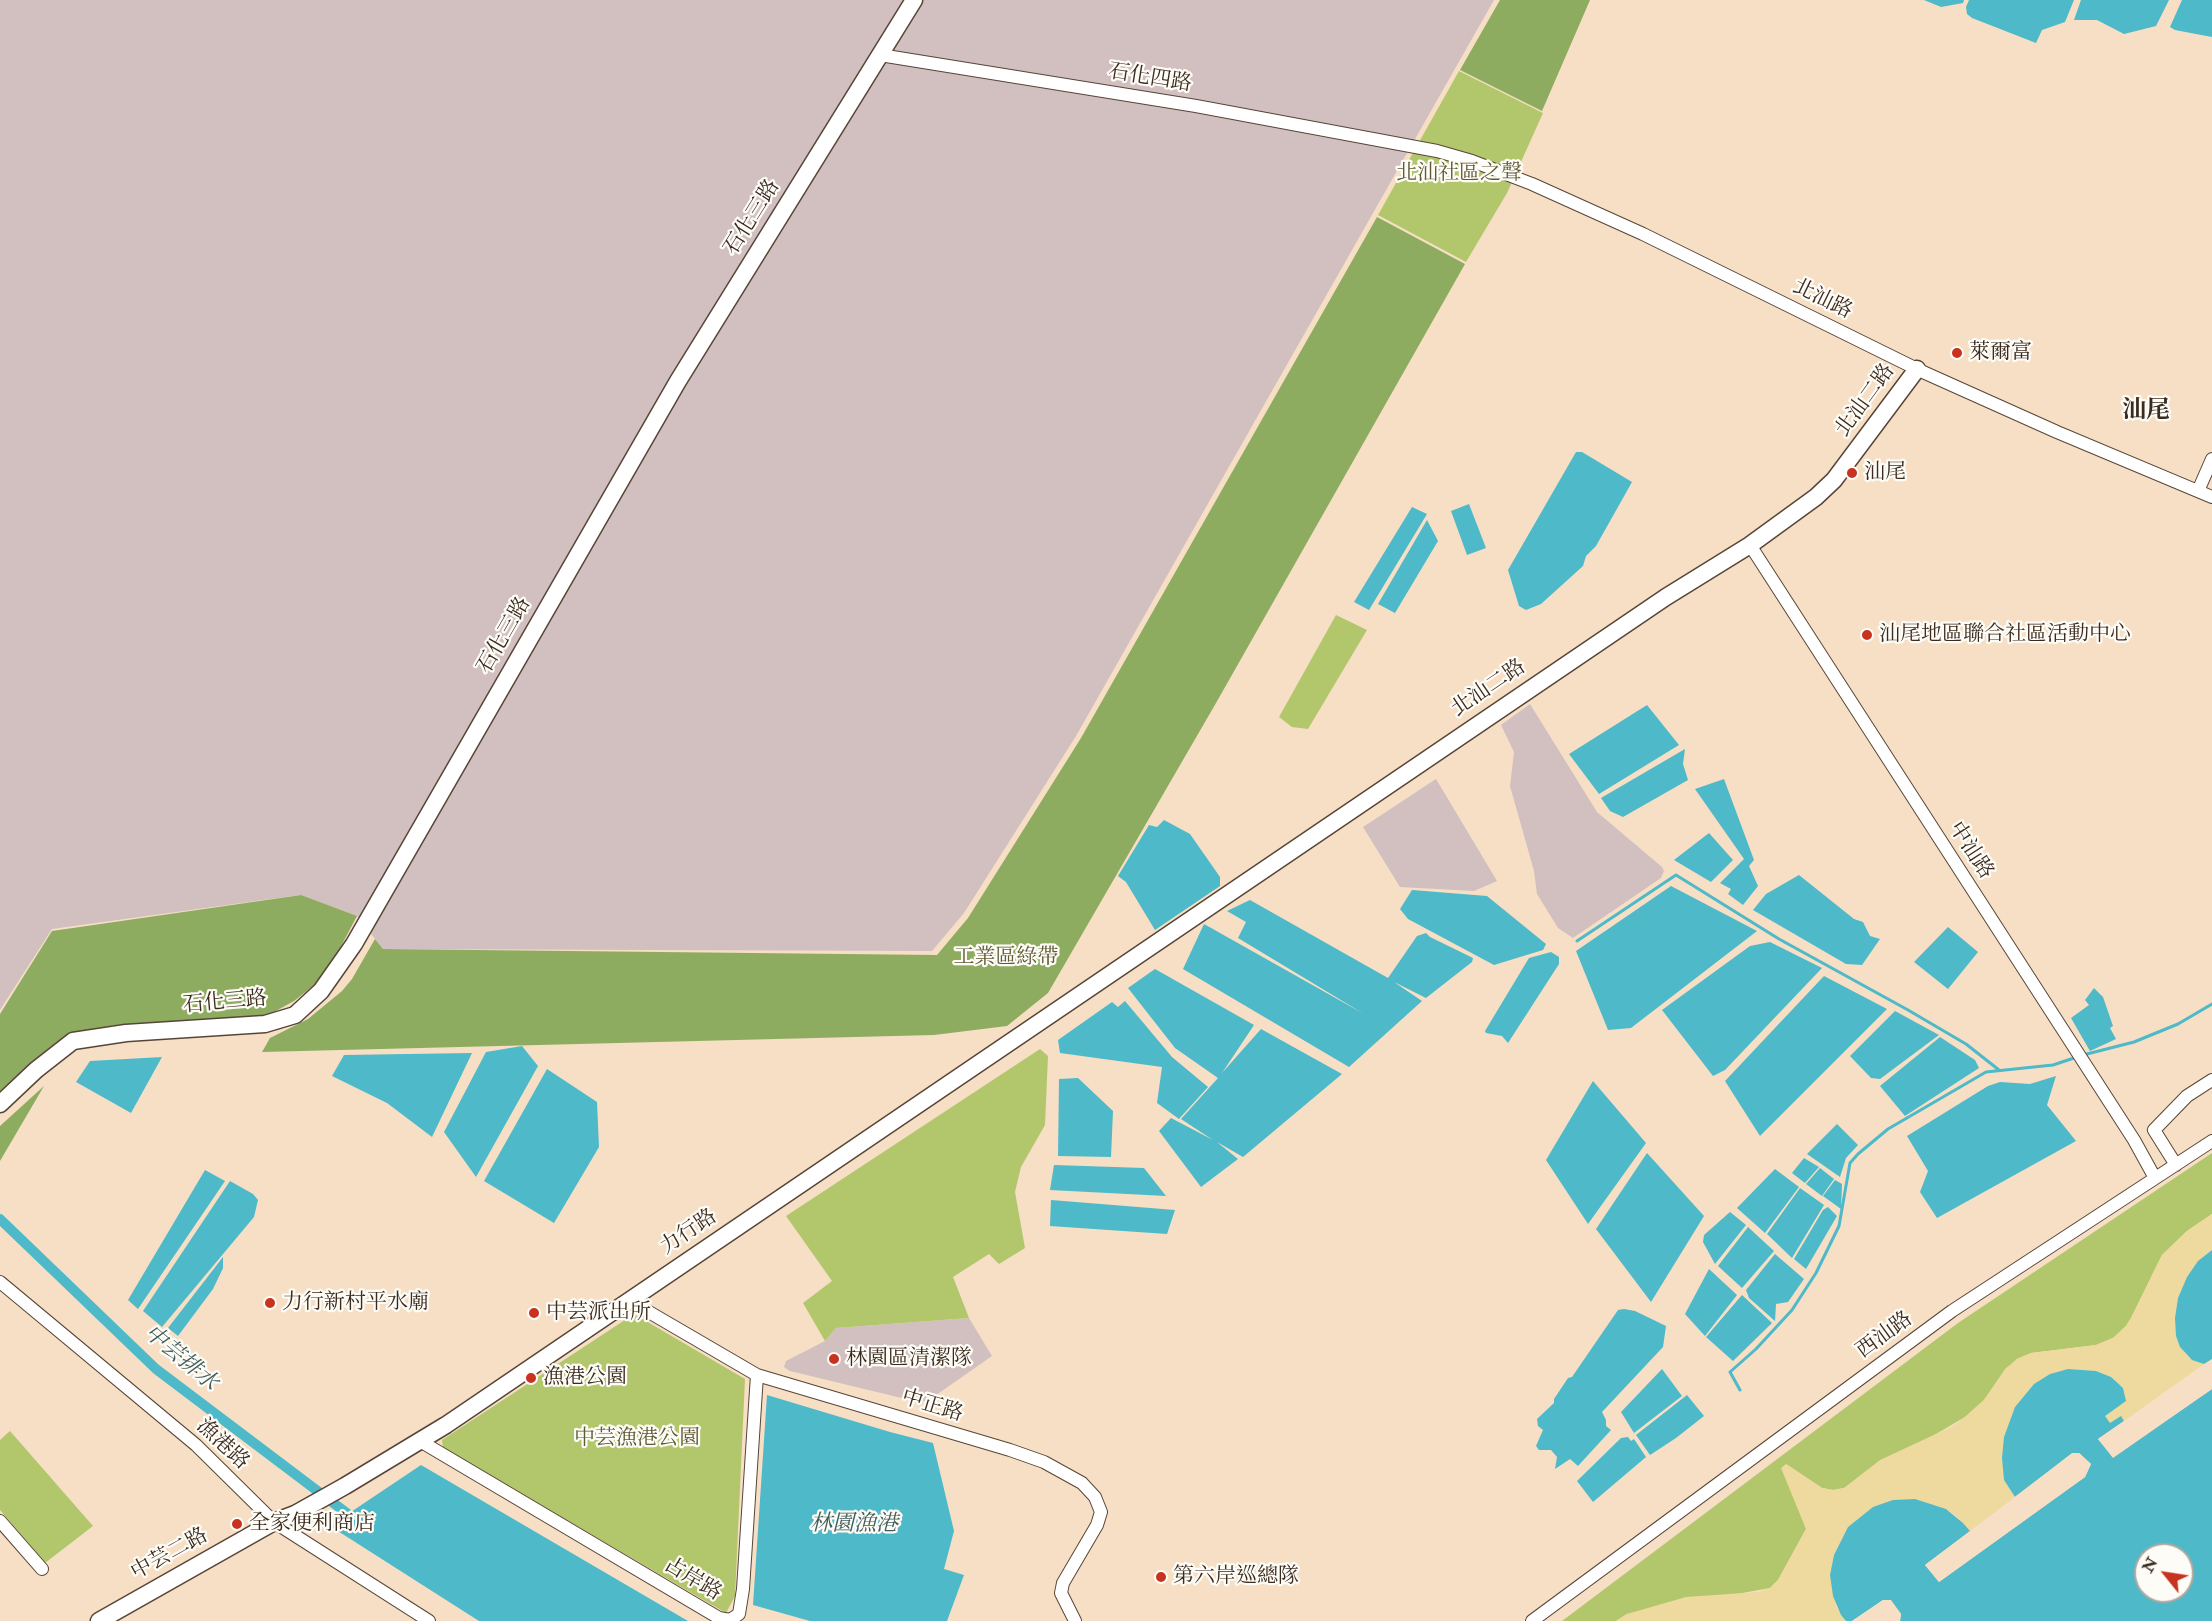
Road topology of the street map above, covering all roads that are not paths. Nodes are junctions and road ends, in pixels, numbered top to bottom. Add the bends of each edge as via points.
1 (914, 0) edge
2 (880, 55) junction
3 (1413, 147) joint
4 (1917, 369) junction
5 (2212, 459) edge
6 (2198, 491) junction
7 (2212, 497) edge
8 (1750, 545) junction
9 (1054, 1013) joint
10 (2212, 1080) edge
11 (0, 1104) edge
12 (2154, 1130) junction
13 (2134, 1140) junction
14 (2212, 1141) edge
15 (2176, 1165) junction
16 (2155, 1178) junction
17 (0, 1282) edge
18 (630, 1301) junction
19 (757, 1375) junction
20 (420, 1441) junction
21 (295, 1514) joint
22 (0, 1521) edge
23 (274, 1522) junction
24 (42, 1569) dead end
25 (101, 1621) edge
26 (429, 1621) edge
27 (1075, 1621) edge
28 (1532, 1621) edge

1 - 2 street, 石化三路
2 - 3 street, 石化四路 via 1196,106
2 - 11 street, 石化三路 via 678,381 354,945 321,991 295,1015 265,1024 126,1033 73,1041
3 - 4 street, 北汕路 via 1473,162 1532,184
4 - 6 street, 北汕路
4 - 8 street, 北汕二路 via 1834,480
5 - 6 street
6 - 7 street, 北汕路
8 - 9 street, 北汕二路 via 1656,603
8 - 13 street, 中汕路
9 - 18 street, 力行路
10 - 12 street via 2187,1096
12 - 13 street
12 - 15 street
13 - 16 street, 中汕路
14 - 15 street, 西汕路
15 - 16 street, 西汕路
16 - 28 street, 西汕路 via 1952,1311
17 - 23 street, 漁港路 via 196,1445
18 - 19 street, 中正路
18 - 20 street, 力行路
19 - 20 street, 占岸路 via 743,1589 739,1614 730,1620 719,1618
19 - 27 street, 中正路 via 1010,1450 1044,1462 1082,1483 1095,1497 1101,1512 1063,1583 1061,1593
20 - 21 street, 力行路
21 - 23 street, 中芸二路
22 - 24 street
23 - 25 street, 中芸二路
23 - 26 street, 漁港路

